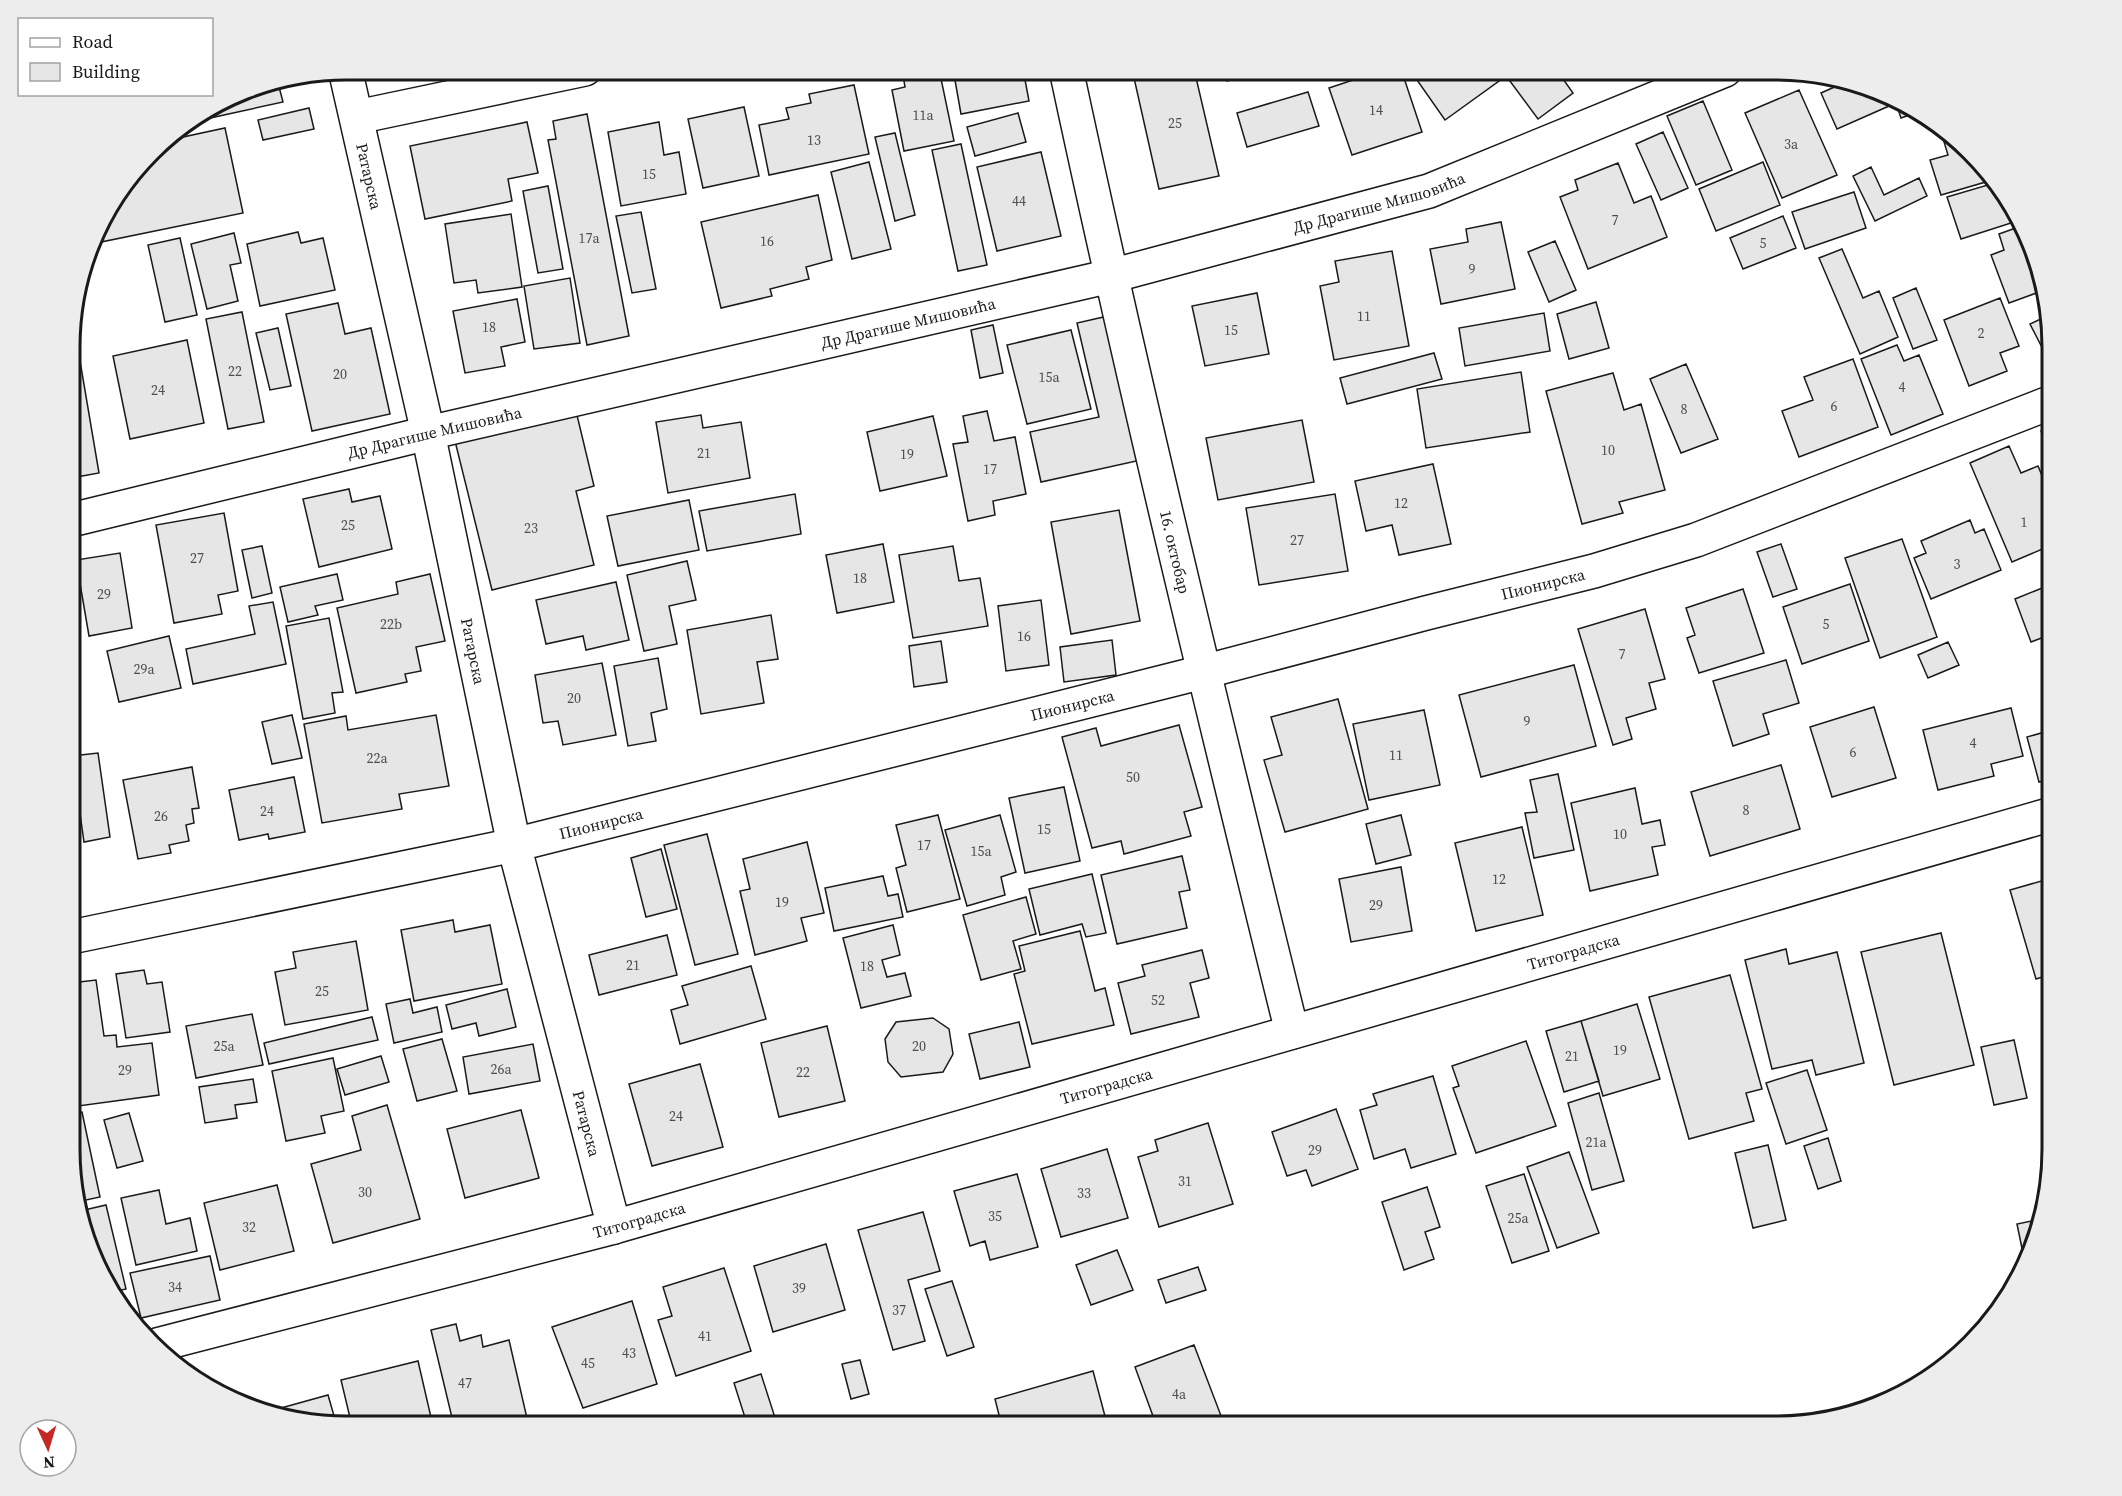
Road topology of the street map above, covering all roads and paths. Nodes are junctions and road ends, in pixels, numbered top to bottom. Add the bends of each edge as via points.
1 (348, 80) edge
2 (533, 80) edge
3 (1068, 80) edge
4 (1700, 80) edge
5 (357, 117) junction
6 (1111, 276) junction
7 (2042, 406) edge
8 (428, 433) junction
9 (80, 518) edge
10 (1203, 672) junction
11 (2042, 817) edge
12 (514, 845) junction
13 (80, 936) edge
14 (1292, 1032) junction
15 (614, 1227) junction
16 (165, 1344) edge

1 - 5 street, Ратарска
2 - 5 street
3 - 6 street, 16. октобар
4 - 6 street, Др Драгише Мишовића via 1429,190
5 - 8 street, Ратарска
6 - 8 street, Др Драгише Мишовића
6 - 10 street, 16. октобар
7 - 10 street, Пионирска via 1651,555
8 - 9 street, Др Драгише Мишовића
8 - 12 street, Ратарска
10 - 12 street, Пионирска
10 - 14 street, 16. октобар
11 - 14 street, Титоградска
12 - 13 street, Пионирска
12 - 15 street, Ратарска
14 - 15 street, Титоградска
15 - 16 street, Титоградска

